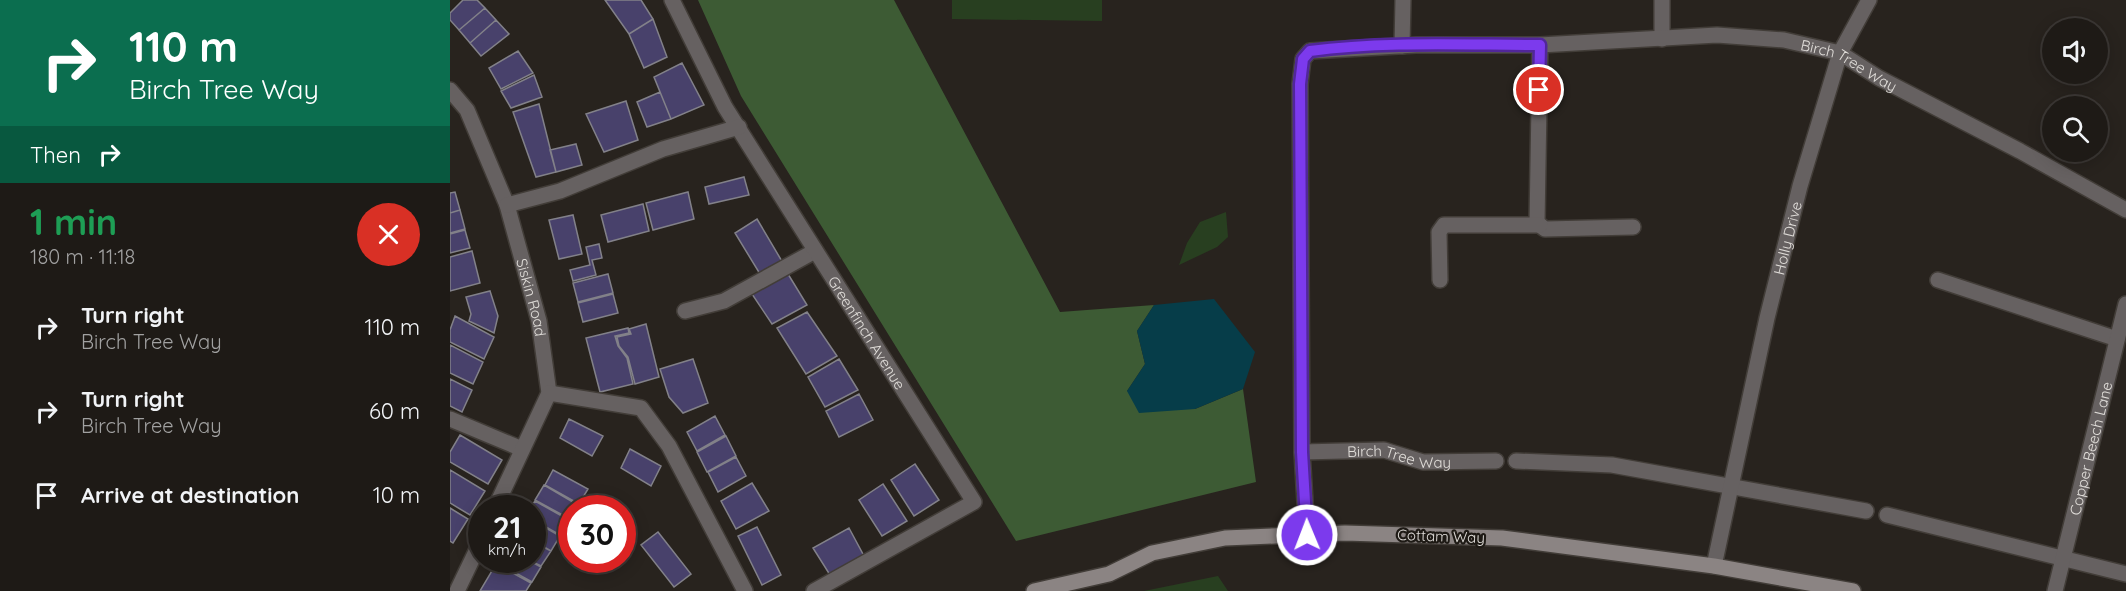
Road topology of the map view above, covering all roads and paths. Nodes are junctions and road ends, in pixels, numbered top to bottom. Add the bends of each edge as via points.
1 (672, 0) edge
2 (1403, 0) edge
3 (1662, 0) edge
4 (1869, 0) edge
5 (1662, 39) junction
6 (1540, 45) junction
7 (1402, 46) junction
8 (1840, 53) junction
9 (450, 90) edge
10 (738, 127) junction
11 (507, 205) junction
12 (2126, 210) edge
13 (1540, 225) junction
14 (1634, 227) dead end
15 (815, 251) junction
16 (1440, 280) dead end
17 (1938, 280) dead end
18 (2126, 304) edge
19 (685, 311) dead end
20 (2117, 339) junction
21 (549, 393) junction
22 (450, 419) edge
23 (522, 448) junction
24 (1302, 452) junction
25 (1496, 461) dead end
26 (1516, 461) dead end
27 (1731, 485) junction
28 (501, 495) edge
29 (1866, 511) dead end
30 (1887, 515) dead end
31 (1307, 535) junction
32 (2062, 559) junction
33 (1714, 566) junction
34 (468, 568) edge
35 (2126, 574) edge
36 (457, 591) edge
37 (745, 591) edge
38 (814, 591) edge
39 (1034, 591) edge
40 (1854, 591) edge
41 (2055, 591) edge

1 - 10 street, Greenfinch Avenue
2 - 7 street
3 - 5 street
4 - 8 street, Holly Drive
5 - 6 street, Birch Tree Way
5 - 8 street, Birch Tree Way via 1717,35 1784,40
6 - 7 street, Birch Tree Way
6 - 13 street
7 - 24 street, Birch Tree Way via 1310,51 1303,59
8 - 12 street, Birch Tree Way via 1879,78
8 - 27 street, Holly Drive via 1789,230
9 - 11 street, Siskin Road via 467,110
10 - 11 street via 663,149 560,191
10 - 15 street, Greenfinch Avenue
11 - 21 street, Siskin Road via 539,321
13 - 14 street via 1545,229
13 - 16 street via 1444,225 1439,232
15 - 19 street via 724,301
15 - 38 street, Greenfinch Avenue via 974,502
17 - 20 street
18 - 20 street, Copper Beech Lane
20 - 32 street, Copper Beech Lane
21 - 23 street
21 - 37 street via 641,408 669,446
22 - 23 street
23 - 28 street
24 - 25 street, Birch Tree Way via 1384,450 1424,462
24 - 31 street, Birch Tree Way
26 - 27 street via 1612,465
27 - 29 street
27 - 33 street, Holly Drive
30 - 32 street
31 - 33 main road, Cottam Way via 1502,538
31 - 39 main road, Cottam Way via 1225,538 1163,550 1109,574
32 - 35 street
32 - 41 street, Copper Beech Lane
33 - 40 main road, Cottam Way
34 - 36 street

